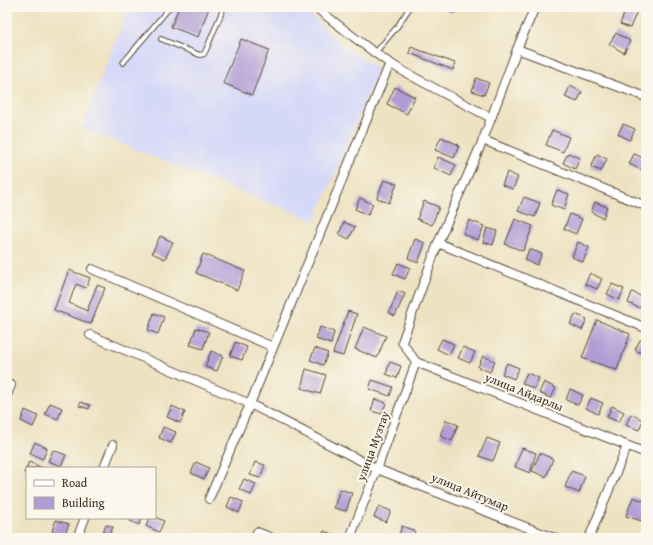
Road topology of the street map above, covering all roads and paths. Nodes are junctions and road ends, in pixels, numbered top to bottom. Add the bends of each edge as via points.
1 (170, 7) edge
2 (224, 7) edge
3 (315, 7) edge
4 (410, 7) edge
5 (535, 7) edge
6 (161, 39) dead end
7 (517, 49) junction
8 (375, 53) junction
9 (123, 63) dead end
10 (390, 63) junction
11 (646, 96) edge
12 (491, 118) junction
13 (483, 140) junction
14 (646, 206) edge
15 (438, 243) junction
16 (92, 270) dead end
17 (646, 328) edge
18 (90, 335) dead end
19 (273, 348) junction
20 (416, 362) junction
21 (11, 385) dead end
22 (7, 395) edge
23 (250, 404) junction
24 (113, 445) dead end
25 (627, 446) junction
26 (646, 453) edge
27 (104, 467) edge
28 (378, 469) junction
29 (209, 499) dead end
30 (85, 519) edge
31 (257, 532) dead end
32 (77, 538) edge
33 (272, 538) edge
34 (350, 538) edge
35 (554, 538) edge
36 (589, 538) edge

1 - 9 lane
2 - 6 lane via 204,54 200,55
3 - 8 street
4 - 8 lane
5 - 7 street
7 - 11 street
7 - 12 street
8 - 10 street
10 - 12 street
10 - 19 street
12 - 13 street
13 - 14 street
13 - 15 street
15 - 17 street
15 - 20 street via 402,342
16 - 19 street
18 - 23 street, улица Айтумар
19 - 23 street
20 - 25 street, улица Айдарлы
20 - 28 street, улица Музтау
21 - 22 street
23 - 28 street, улица Айтумар
23 - 29 street
24 - 27 street
25 - 26 street, улица Айдарлы
25 - 36 street
28 - 34 street, улица Музтау
28 - 35 street, улица Айтумар
30 - 32 street
31 - 33 street

